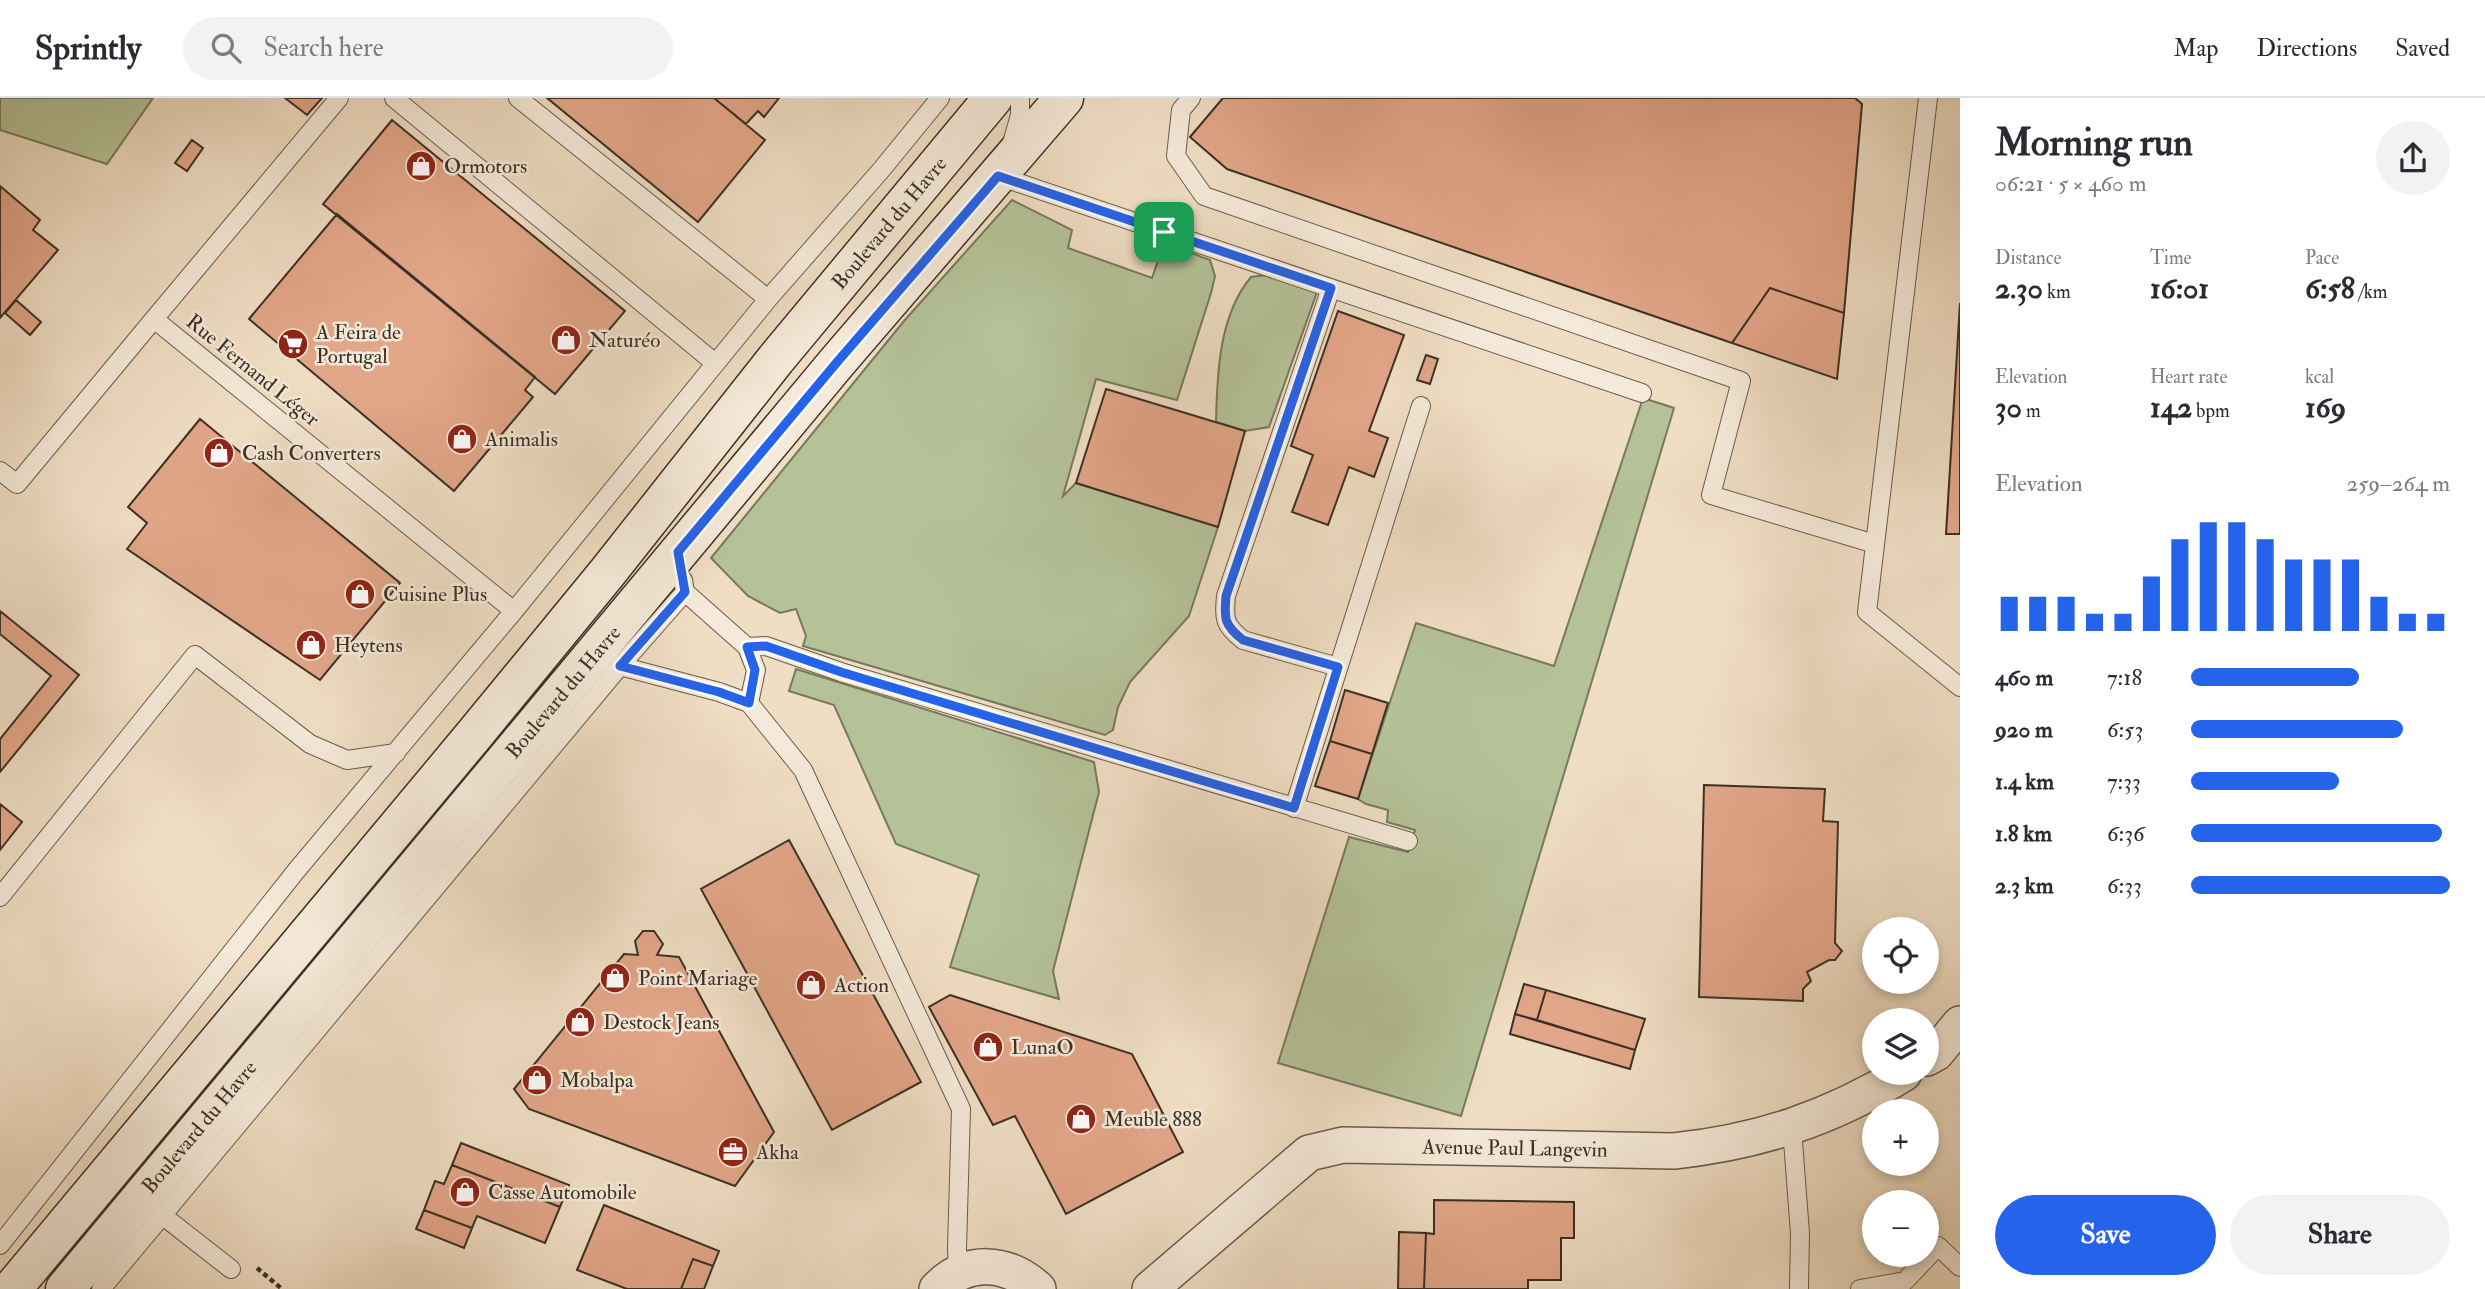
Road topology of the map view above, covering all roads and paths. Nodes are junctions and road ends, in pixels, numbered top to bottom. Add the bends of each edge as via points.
1 (339, 98) edge
2 (394, 98) edge
3 (518, 98) edge
4 (940, 98) edge
5 (993, 98) edge
6 (1020, 98) edge
7 (1064, 98) edge
8 (1191, 98) edge
9 (1928, 98) edge
10 (1000, 174) junction
11 (1331, 288) junction
12 (768, 299) junction
13 (154, 319) junction
14 (715, 363) junction
15 (1642, 393) dead end
16 (1420, 406) dead end
17 (0, 471) edge
18 (1875, 544) junction
19 (678, 552) junction
20 (685, 592) junction
21 (514, 611) junction
22 (747, 647) junction
23 (620, 666) junction
24 (1338, 667) junction
25 (1960, 687) edge
26 (749, 703) junction
27 (396, 752) junction
28 (1294, 808) junction
29 (1408, 841) dead end
30 (0, 897) edge
31 (1960, 1024) edge
32 (1939, 1049) edge
33 (1885, 1085) edge
34 (1792, 1128) junction
35 (162, 1215) junction
36 (0, 1245) edge
37 (252, 1264) dead end
38 (1960, 1267) edge
39 (231, 1269) dead end
40 (948, 1280) edge
41 (1146, 1287) edge
42 (12, 1289) edge
43 (65, 1289) edge
44 (101, 1289) edge
45 (282, 1289) edge
46 (1038, 1289) edge
47 (1799, 1289) edge
48 (1860, 1289) edge

1 - 13 lane, Rue Fernand Léger
2 - 14 lane
3 - 12 lane
4 - 12 lane
5 - 42 main road, Boulevard du Havre via 474,735
6 - 10 lane via 1017,130
7 - 10 main road, Boulevard du Havre
8 - 18 lane via 1181,110 1176,156 1205,196 1741,381 1711,495
9 - 18 lane
10 - 11 lane
10 - 19 main road, Boulevard du Havre
11 - 15 lane
11 - 24 lane via 1226,596 1224,617 1243,640
12 - 14 lane
13 - 17 lane via 17,484
13 - 21 lane, Rue Fernand Léger
14 - 21 lane
16 - 24 lane
18 - 25 lane via 1867,612
19 - 20 lane
19 - 43 main road, Boulevard du Havre
20 - 22 lane
20 - 23 lane
21 - 27 lane
22 - 26 lane via 755,670
22 - 28 lane via 766,646
23 - 26 lane
23 - 35 lane
24 - 28 lane
26 - 40 lane via 803,770 961,1109 957,1248
27 - 30 lane via 347,760 310,744 195,655
27 - 36 lane
28 - 29 lane
31 - 32 street
33 - 34 street, Avenue Paul Langevin
34 - 41 street, Avenue Paul Langevin via 1674,1151 1343,1145 1309,1153
34 - 47 lane
35 - 39 lane
35 - 44 lane
37 - 45 path
38 - 48 lane via 1938,1246 1905,1281
40 - 46 street via 985,1267 1024,1277

